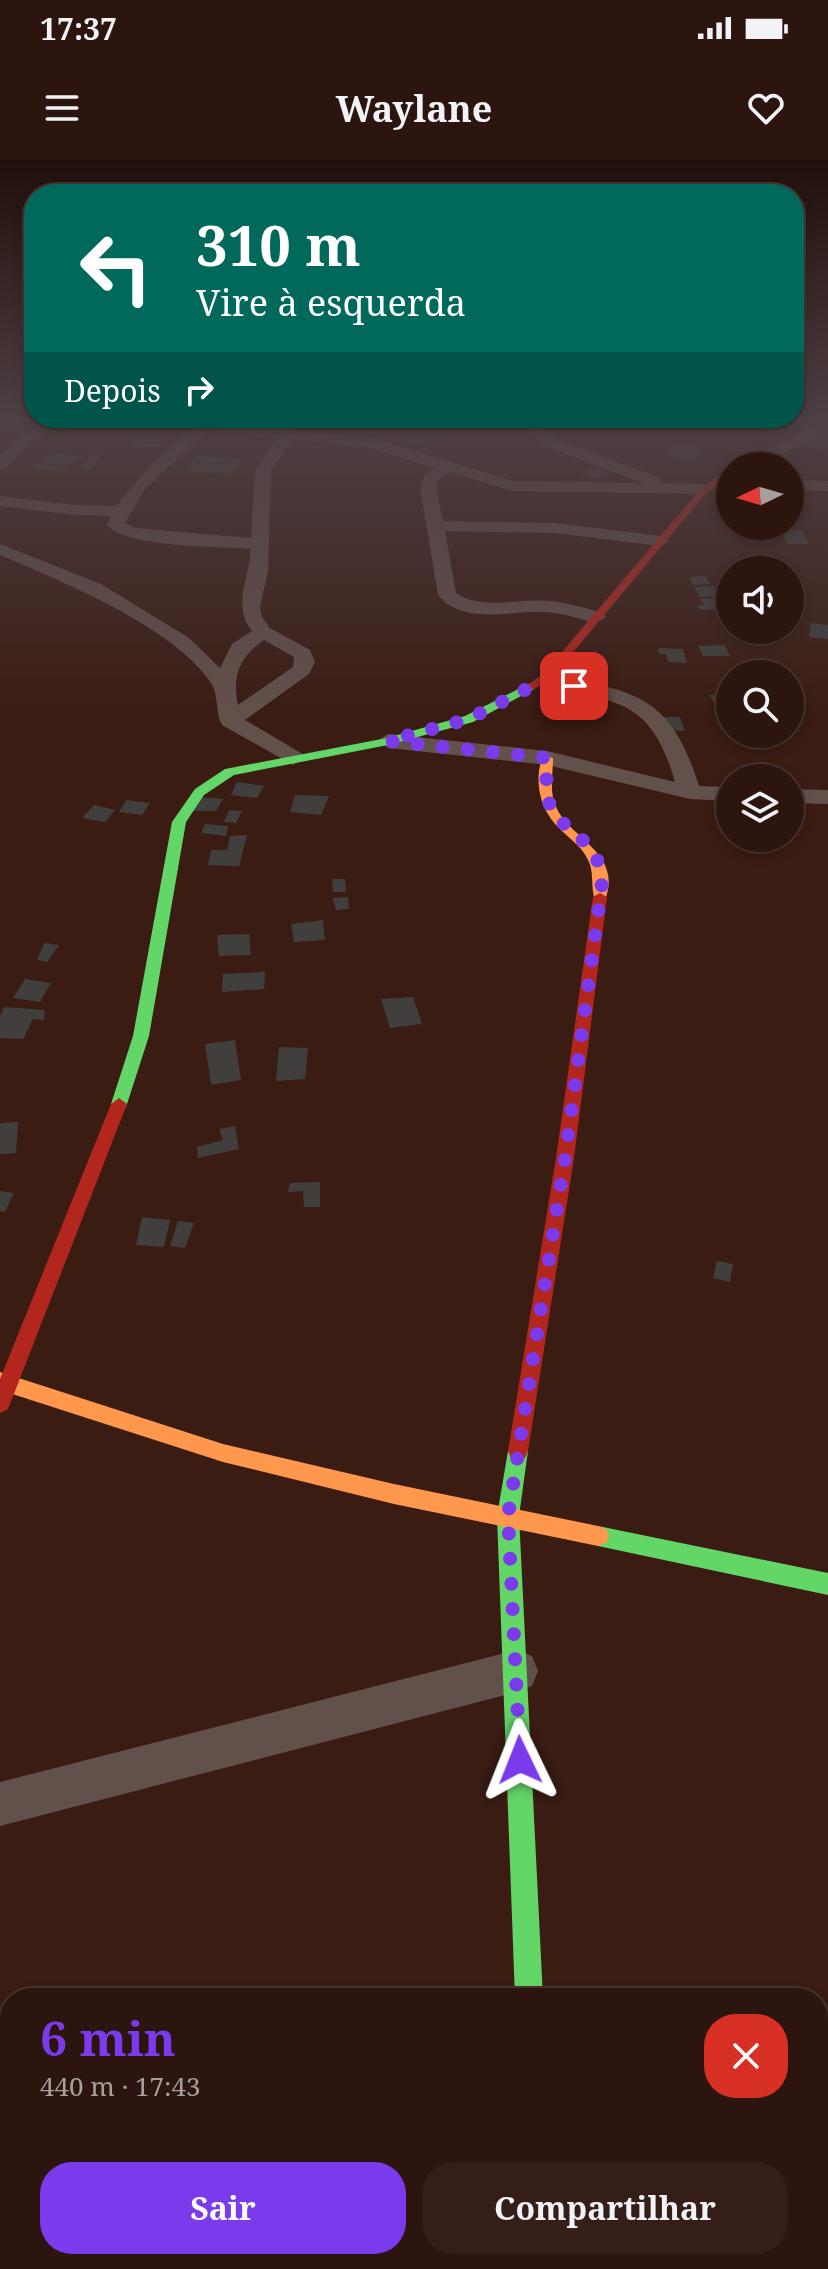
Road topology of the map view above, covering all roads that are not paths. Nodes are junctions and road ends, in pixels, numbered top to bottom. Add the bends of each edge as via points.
1 (120, 517) edge
2 (260, 517) edge
3 (432, 517) edge
4 (683, 517) edge
5 (433, 526) junction
6 (661, 541) junction
7 (260, 544) junction
8 (0, 549) edge
9 (596, 617) junction
10 (263, 632) junction
11 (544, 680) junction
12 (223, 683) junction
13 (230, 720) junction
14 (388, 741) junction
15 (293, 758) junction
16 (547, 758) junction
17 (690, 792) junction
18 (716, 793) edge
19 (804, 796) edge
20 (828, 797) edge
21 (3, 1383) edge
22 (0, 1404) edge
23 (508, 1516) junction
24 (828, 1584) edge
25 (517, 1671) junction
26 (0, 1804) edge
27 (529, 1988) edge

1 - 7 street via 116,525 132,533
2 - 7 street
3 - 5 street
4 - 6 street
5 - 6 street via 555,528
5 - 9 street via 447,595 455,602 488,608 557,607
6 - 9 street
7 - 10 street via 250,607
8 - 12 street via 94,588 164,629
9 - 11 street
10 - 12 street via 239,648
10 - 13 street via 303,654 302,670
11 - 14 street via 469,719
11 - 17 street via 604,692 654,717 671,738
12 - 13 street
13 - 15 street
14 - 15 street
14 - 16 street
15 - 21 street via 209,781 179,822 141,1036 125,1089
16 - 17 street
16 - 23 street via 546,797 557,818 597,859 602,883
17 - 18 street
19 - 20 street
21 - 22 street
21 - 23 street via 223,1453
23 - 24 street
23 - 25 street
25 - 26 street
25 - 27 street

